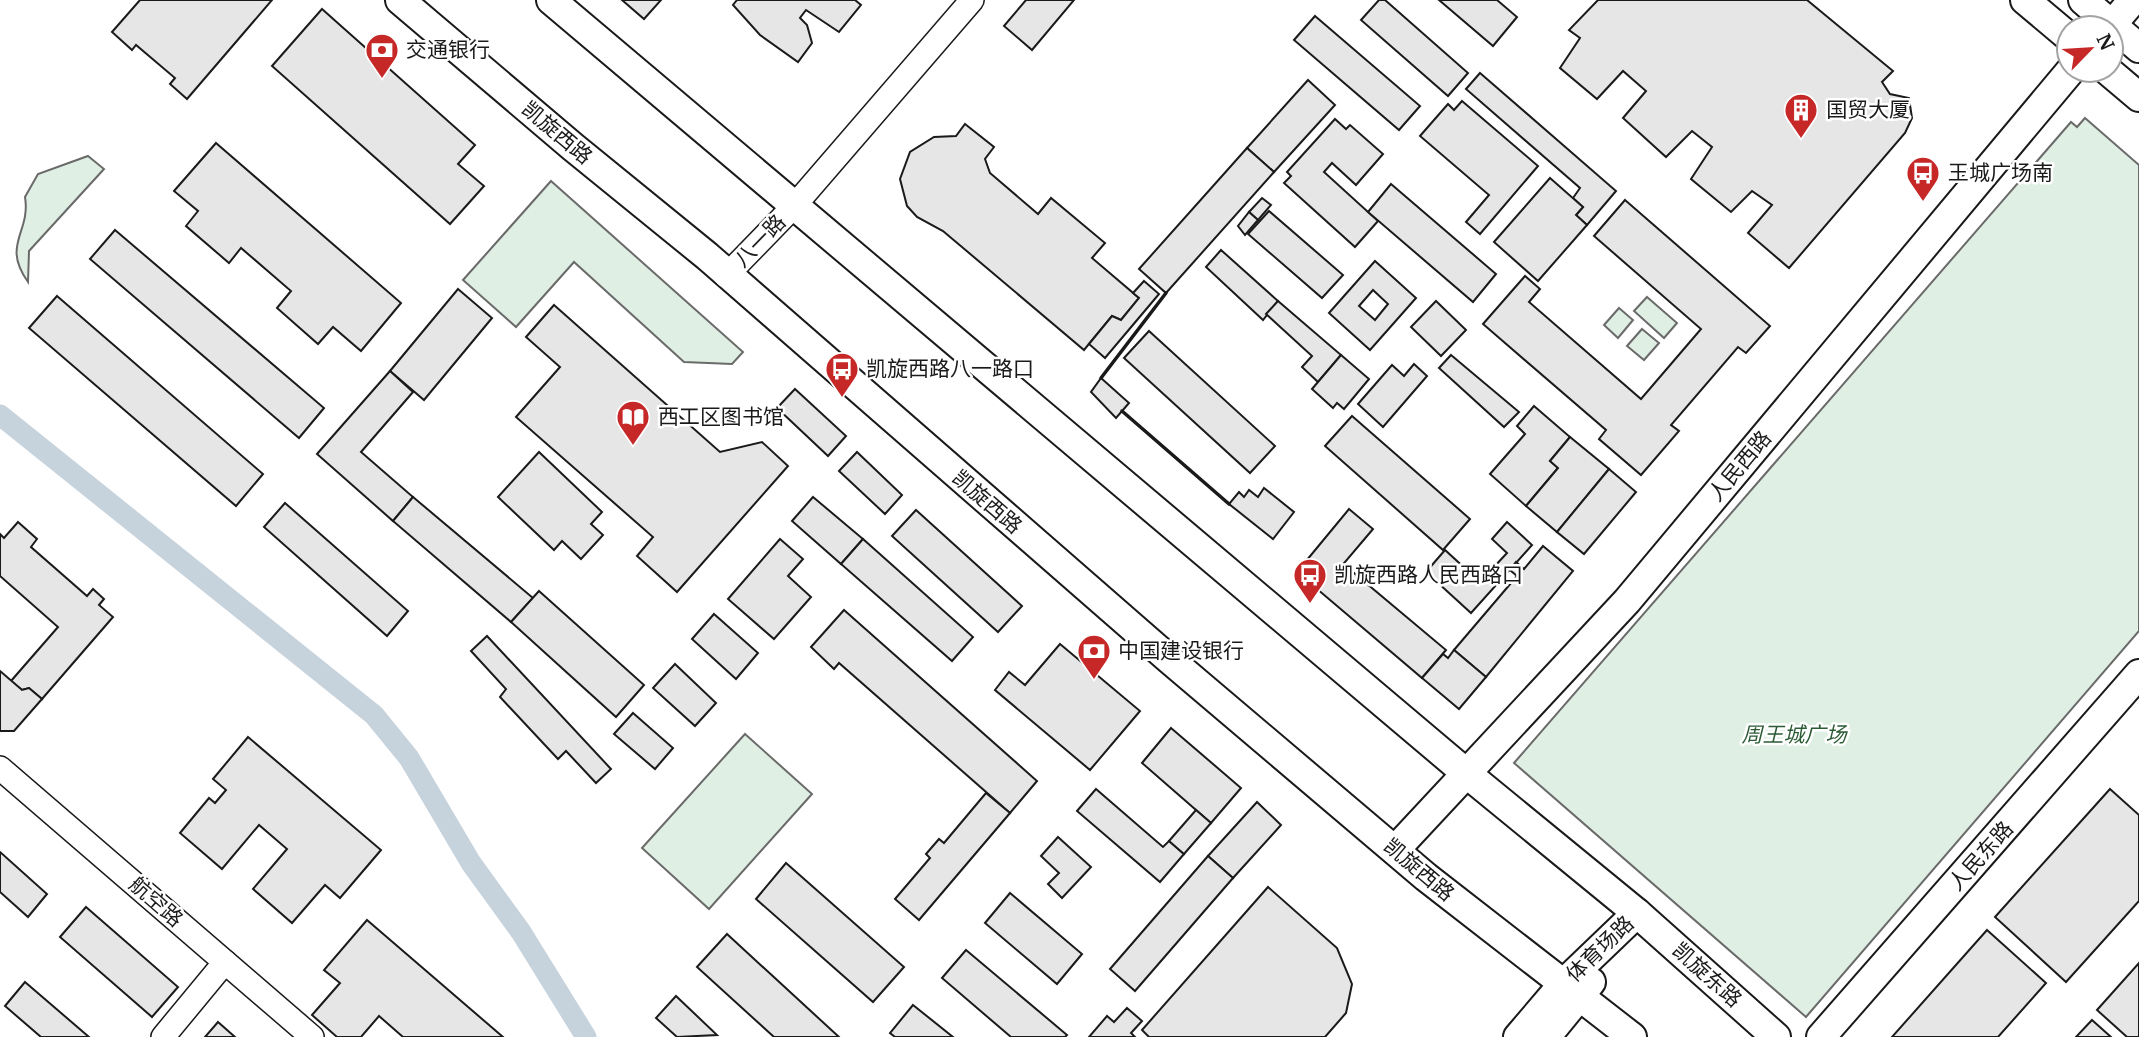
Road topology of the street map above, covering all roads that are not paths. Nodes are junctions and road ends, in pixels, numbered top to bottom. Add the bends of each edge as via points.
1 (400, 0) edge
2 (551, 0) edge
3 (954, 0) edge
4 (972, 0) edge
5 (2025, 0) edge
6 (2083, 0) edge
7 (2133, 0) edge
8 (2098, 14) edge
9 (2121, 14) edge
10 (2055, 25) edge
11 (2125, 37) edge
12 (2139, 48) edge
13 (2059, 84) edge
14 (2124, 84) edge
15 (2139, 97) edge
16 (790, 201) junction
17 (726, 276) junction
18 (2139, 674) edge
19 (0, 768) edge
20 (1466, 773) junction
21 (1395, 850) junction
22 (1637, 913) junction
23 (225, 962) junction
24 (1573, 990) junction
25 (163, 1037) edge
26 (312, 1037) edge
27 (1518, 1037) edge
28 (1546, 1037) edge
29 (1632, 1037) edge
30 (1776, 1037) edge
31 (1821, 1037) edge

1 - 17 main road, 凯旋西路
2 - 16 main road
3 - 16 street, 八一路
4 - 16 street, 八一路
5 - 10 main road
6 - 8 main road
7 - 9 main road
11 - 12 main road
13 - 20 main road, 人民西路 via 1627,601
14 - 15 main road
16 - 17 street, 八一路
16 - 20 main road
17 - 21 main road, 凯旋西路
18 - 31 main road, 人民东路
19 - 23 street, 航空路
20 - 21 main road, 人民西路
20 - 22 main road
21 - 24 main road, 凯旋西路
22 - 24 main road, 体育场路
22 - 30 main road, 凯旋东路
23 - 25 street
23 - 26 street, 航空路
24 - 27 main road, 体育场路
24 - 28 main road, 体育场路
24 - 29 main road

